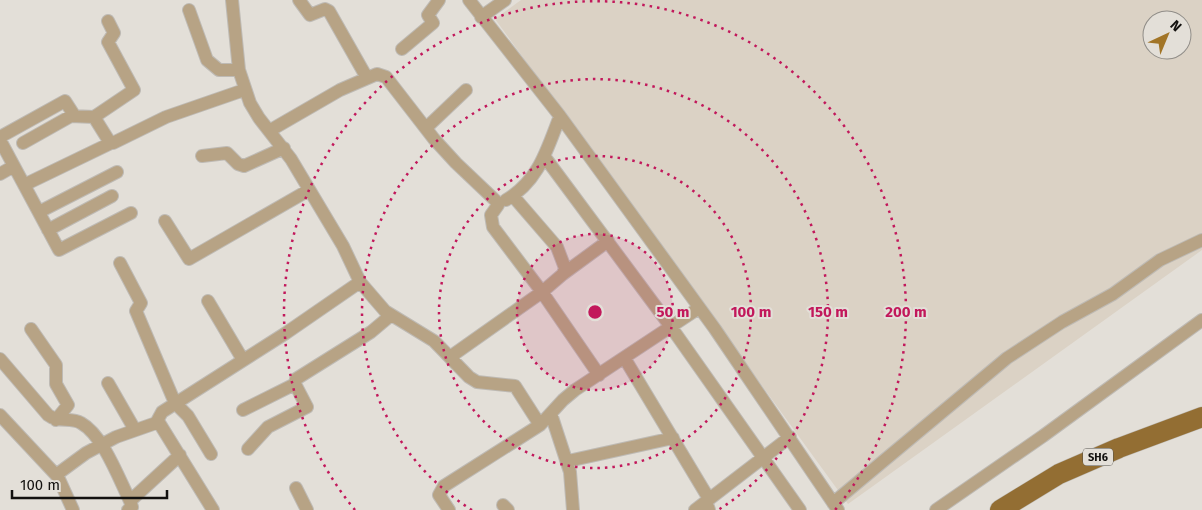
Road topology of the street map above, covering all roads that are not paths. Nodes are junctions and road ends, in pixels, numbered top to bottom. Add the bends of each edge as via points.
1 (232, 0) edge
2 (299, 0) edge
3 (440, 0) edge
4 (469, 0) edge
5 (505, 0) edge
6 (189, 10) dead end
7 (481, 17) junction
8 (108, 21) dead end
9 (402, 50) dead end
10 (239, 70) junction
11 (367, 78) junction
12 (244, 90) junction
13 (466, 90) dead end
14 (74, 116) junction
15 (560, 116) junction
16 (94, 117) junction
17 (426, 128) junction
18 (269, 131) junction
19 (0, 140) edge
20 (23, 143) dead end
21 (111, 143) junction
22 (284, 148) junction
23 (202, 156) dead end
24 (544, 156) junction
25 (14, 166) junction
26 (117, 172) dead end
27 (0, 174) edge
28 (24, 185) junction
29 (309, 190) junction
30 (112, 196) dead end
31 (513, 196) junction
32 (498, 205) junction
33 (39, 212) junction
34 (131, 213) dead end
35 (165, 221) dead end
36 (48, 230) junction
37 (1202, 240) edge
38 (608, 241) junction
39 (120, 264) dead end
40 (563, 274) junction
41 (360, 282) junction
42 (542, 292) junction
43 (208, 301) dead end
44 (700, 308) junction
45 (390, 316) junction
46 (1202, 320) edge
47 (671, 327) junction
48 (31, 329) dead end
49 (450, 357) junction
50 (0, 359) edge
51 (625, 359) junction
52 (243, 360) junction
53 (599, 375) junction
54 (108, 382) dead end
55 (295, 384) junction
56 (175, 403) junction
57 (243, 410) dead end
58 (551, 414) junction
59 (0, 415) edge
60 (1202, 417) edge
61 (56, 420) junction
62 (158, 421) junction
63 (540, 425) junction
64 (135, 430) junction
65 (790, 437) junction
66 (673, 438) junction
67 (102, 445) junction
68 (248, 450) dead end
69 (211, 454) dead end
70 (180, 455) junction
71 (764, 457) junction
72 (568, 461) junction
73 (56, 475) junction
74 (296, 488) dead end
75 (129, 505) edge
76 (709, 505) edge
77 (836, 506) edge
78 (74, 510) edge
79 (213, 510) edge
80 (308, 510) edge
81 (449, 510) edge
82 (573, 510) edge
83 (695, 510) edge
84 (800, 510) edge
85 (936, 510) edge
86 (1000, 510) edge

1 - 10 street
2 - 11 street via 310,15 325,9 329,11
3 - 9 street via 428,15 433,23
4 - 7 street
5 - 7 street
6 - 10 street via 207,60 220,70
7 - 15 street
8 - 16 street via 114,33 108,42 134,90
10 - 12 street
11 - 17 street via 377,74 386,77
11 - 18 street
12 - 18 street
12 - 21 street via 166,117
13 - 17 street
14 - 16 street
14 - 19 street via 65,101
14 - 20 street
15 - 24 street
15 - 44 street
16 - 21 street
17 - 32 street
18 - 22 street
19 - 25 street
21 - 28 street
22 - 23 street via 244,166 226,153
22 - 29 street
24 - 31 street via 534,176
24 - 38 street
25 - 27 street
25 - 28 street
26 - 33 street
28 - 33 street
29 - 35 street via 189,259
29 - 41 street via 343,246
30 - 36 street
31 - 32 street
31 - 40 street via 557,247 565,268
32 - 42 street via 491,215 494,227
33 - 36 street
34 - 36 street via 62,250 58,249
37 - 77 street via 1160,260 1113,294 1007,358
38 - 40 street
38 - 47 street
39 - 56 street via 141,303 136,311
40 - 42 street
41 - 45 street
41 - 52 street
42 - 49 street
42 - 53 street
43 - 52 street
44 - 47 street
44 - 65 street
45 - 49 street via 434,342
45 - 55 street via 371,332 296,379
46 - 85 street
47 - 51 street
47 - 71 street
48 - 61 street via 57,367 56,384 68,405
49 - 63 street via 477,382 515,386
50 - 61 street via 48,415
51 - 53 street
51 - 66 street
52 - 56 street
53 - 58 street via 563,400
54 - 64 street
55 - 57 street
55 - 68 street via 307,407 268,427
56 - 62 street via 162,412
56 - 69 street via 188,416
58 - 63 street
58 - 72 street
59 - 73 street
60 - 86 main road, SH6 via 1059,474
61 - 67 street via 80,422
62 - 64 street
62 - 70 street
63 - 81 street via 444,486 439,495
64 - 67 street
65 - 71 street
65 - 77 street
66 - 72 street
66 - 76 street
67 - 73 street
67 - 75 street
70 - 75 street
70 - 79 street
71 - 76 street
71 - 84 street
72 - 82 street
73 - 78 street
74 - 80 street
76 - 83 street

